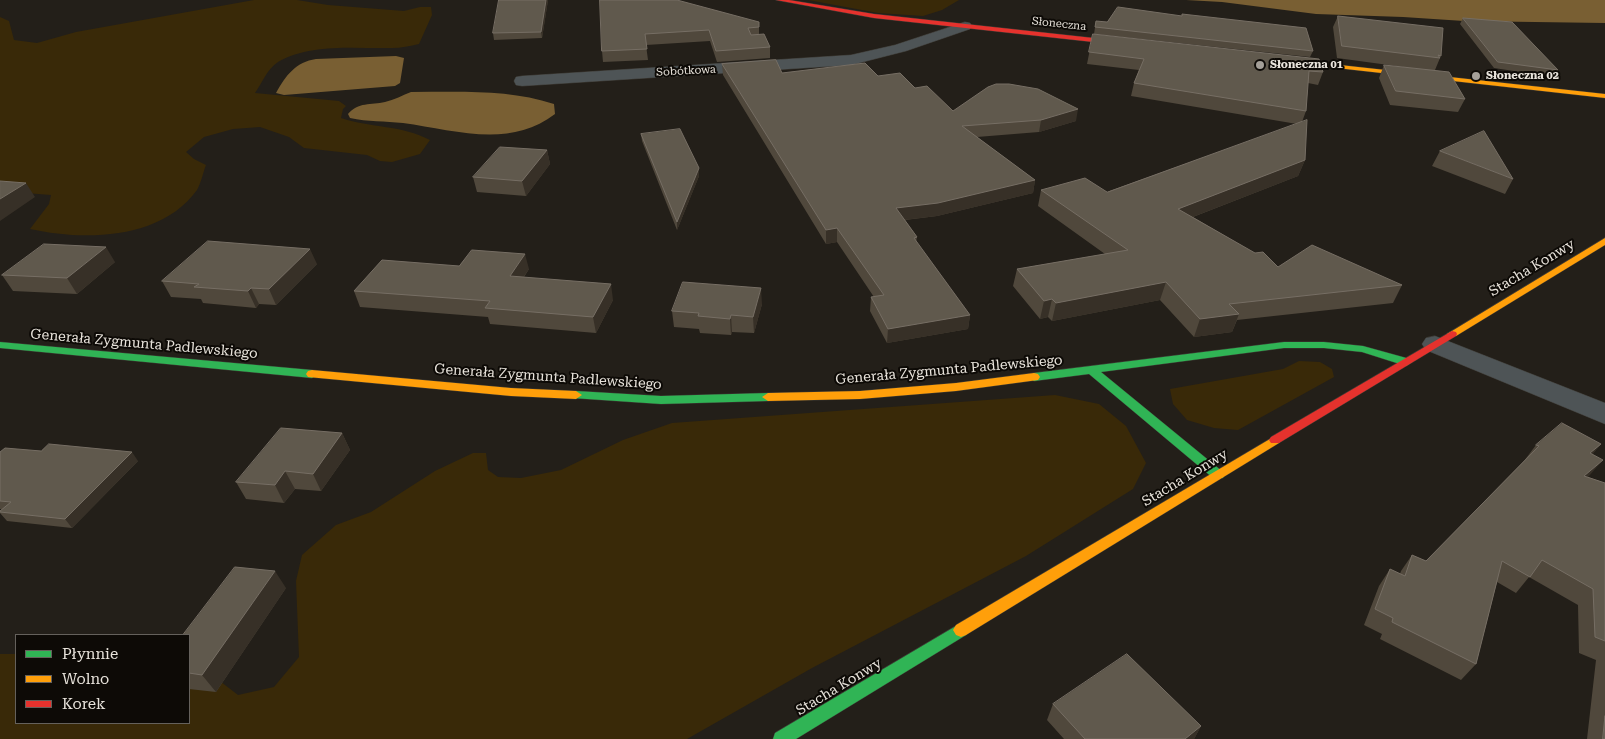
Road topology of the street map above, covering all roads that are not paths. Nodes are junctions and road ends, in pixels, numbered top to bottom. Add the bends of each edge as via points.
1 (779, 0) edge
2 (964, 26) junction
3 (1140, 45) edge
4 (1269, 59) edge
5 (522, 80) dead end
6 (1605, 96) edge
7 (1605, 241) edge
8 (1435, 344) junction
9 (0, 346) edge
10 (1406, 362) junction
11 (1093, 371) junction
12 (1605, 414) edge
13 (1218, 475) junction
14 (781, 739) edge

1 - 2 street, Słoneczna via 864,15
2 - 3 street, Słoneczna
2 - 5 street, Sobótkowa via 900,48 851,60
4 - 6 street
7 - 8 street, Stacha Konwy
8 - 10 street, Stacha Konwy
8 - 12 street
9 - 11 street, Generała Zygmunta Padlewskiego via 511,392 661,400 860,395
10 - 11 street, Generała Zygmunta Padlewskiego via 1363,349 1284,345
10 - 13 street, Stacha Konwy
11 - 13 street
13 - 14 street, Stacha Konwy

